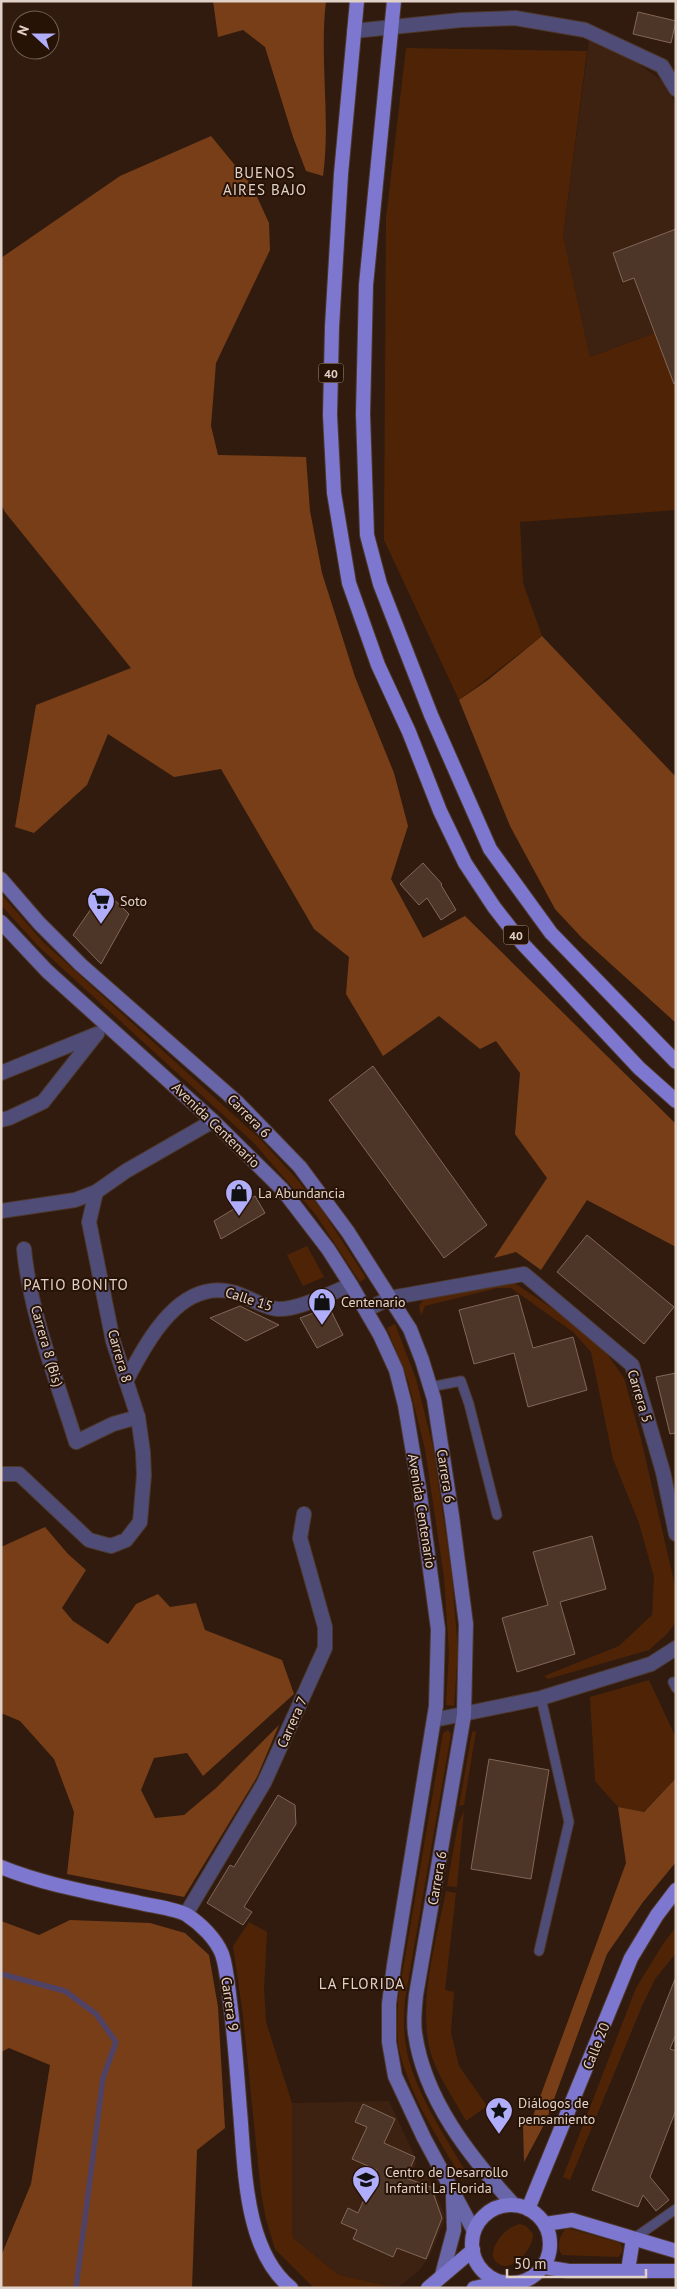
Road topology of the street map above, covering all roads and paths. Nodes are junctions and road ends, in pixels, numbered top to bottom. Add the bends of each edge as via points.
1 (357, 1) edge
2 (394, 1) edge
3 (392, 27) junction
4 (354, 30) junction
5 (676, 89) edge
6 (1, 879) edge
7 (1, 922) edge
8 (106, 1024) junction
9 (95, 1036) junction
10 (676, 1062) edge
11 (1, 1074) edge
12 (676, 1100) edge
13 (1, 1120) edge
14 (214, 1121) junction
15 (96, 1192) junction
16 (1, 1211) edge
17 (24, 1249) dead end
18 (351, 1285) junction
19 (390, 1298) junction
20 (366, 1310) junction
21 (126, 1380) junction
22 (430, 1387) junction
23 (138, 1417) junction
24 (1, 1474) edge
25 (304, 1514) dead end
26 (497, 1515) dead end
27 (676, 1534) edge
28 (676, 1648) edge
29 (541, 1698) junction
30 (464, 1715) junction
31 (434, 1720) junction
32 (1, 1867) edge
33 (676, 1890) edge
34 (186, 1914) junction
35 (539, 1951) dead end
36 (453, 2191) junction
37 (514, 2205) junction
38 (528, 2209) junction
39 (676, 2209) edge
40 (545, 2224) junction
41 (474, 2231) junction
42 (633, 2239) junction
43 (473, 2250) junction
44 (676, 2251) edge
45 (544, 2266) junction
46 (628, 2270) junction
47 (676, 2271) edge
48 (442, 2275) junction
49 (502, 2282) junction
50 (291, 2288) edge
51 (428, 2288) edge
52 (474, 2288) edge

1 - 4 main road, 40
2 - 3 main road
3 - 4 street
3 - 5 street via 515,18 585,30 662,66
3 - 10 main road via 366,285 364,414 367,535 380,584 431,715 490,849 551,933
4 - 12 main road, 40 via 338,227 330,415 334,493 349,583 378,665 465,863 522,943 639,1068
6 - 19 main road, Carrera 6 via 81,965 238,1103 300,1168 348,1232
7 - 8 main road, Avenida Centenario via 46,971
8 - 9 street
8 - 14 main road, Avenida Centenario
9 - 11 street
9 - 13 street via 43,1102
14 - 15 street via 126,1171
14 - 18 main road, Avenida Centenario via 282,1189
15 - 16 street via 75,1200
15 - 21 street, Carrera 8 via 89,1222 113,1340
17 - 23 street, Carrera 8 (Bis) via 35,1305 76,1442 113,1424
18 - 20 main road, Avenida Centenario
18 - 21 street, Calle 15 via 297,1306 278,1309 233,1292 214,1289 200,1292 168,1316 145,1346
19 - 20 street
19 - 22 main road, Carrera 6 via 410,1329
19 - 27 street, Carrera 5 via 524,1274 632,1365 663,1472
20 - 31 main road, Avenida Centenario via 396,1370 407,1414 438,1629
21 - 23 street, Carrera 8
22 - 26 lane via 461,1381
22 - 30 main road, Carrera 6 via 466,1624
23 - 24 street, Carrera 8 via 144,1475 140,1522 126,1540 111,1546 89,1540 19,1474
25 - 34 street, Carrera 7 via 300,1538 325,1627 325,1648 264,1783
28 - 29 street via 651,1664
29 - 30 street
29 - 35 lane via 569,1822
30 - 31 street
30 - 37 main road, Carrera 6 via 416,1995 414,2031 420,2059 443,2113 488,2176
31 - 36 main road, Avenida Centenario via 394,1965 389,2042 395,2076
32 - 34 main road, Carrera 9 via 63,1886
33 - 38 main road, Calle 20 via 657,1914 632,1958
34 - 50 main road, Carrera 9 via 211,1935 222,1954 234,2034 250,2209 267,2258 281,2280
36 - 41 main road, Avenida Centenario
36 - 48 main road via 454,2230
37 - 38 main road
37 - 41 main road via 490,2211
38 - 40 main road
39 - 42 lane
40 - 42 main road via 572,2220
40 - 45 main road via 550,2238 550,2253
41 - 43 main road
42 - 44 main road
42 - 46 main road
43 - 48 main road
43 - 49 main road via 478,2265 488,2276
45 - 46 main road via 569,2271
45 - 49 main road via 532,2277 518,2283
46 - 47 main road
48 - 51 main road
49 - 52 main road

